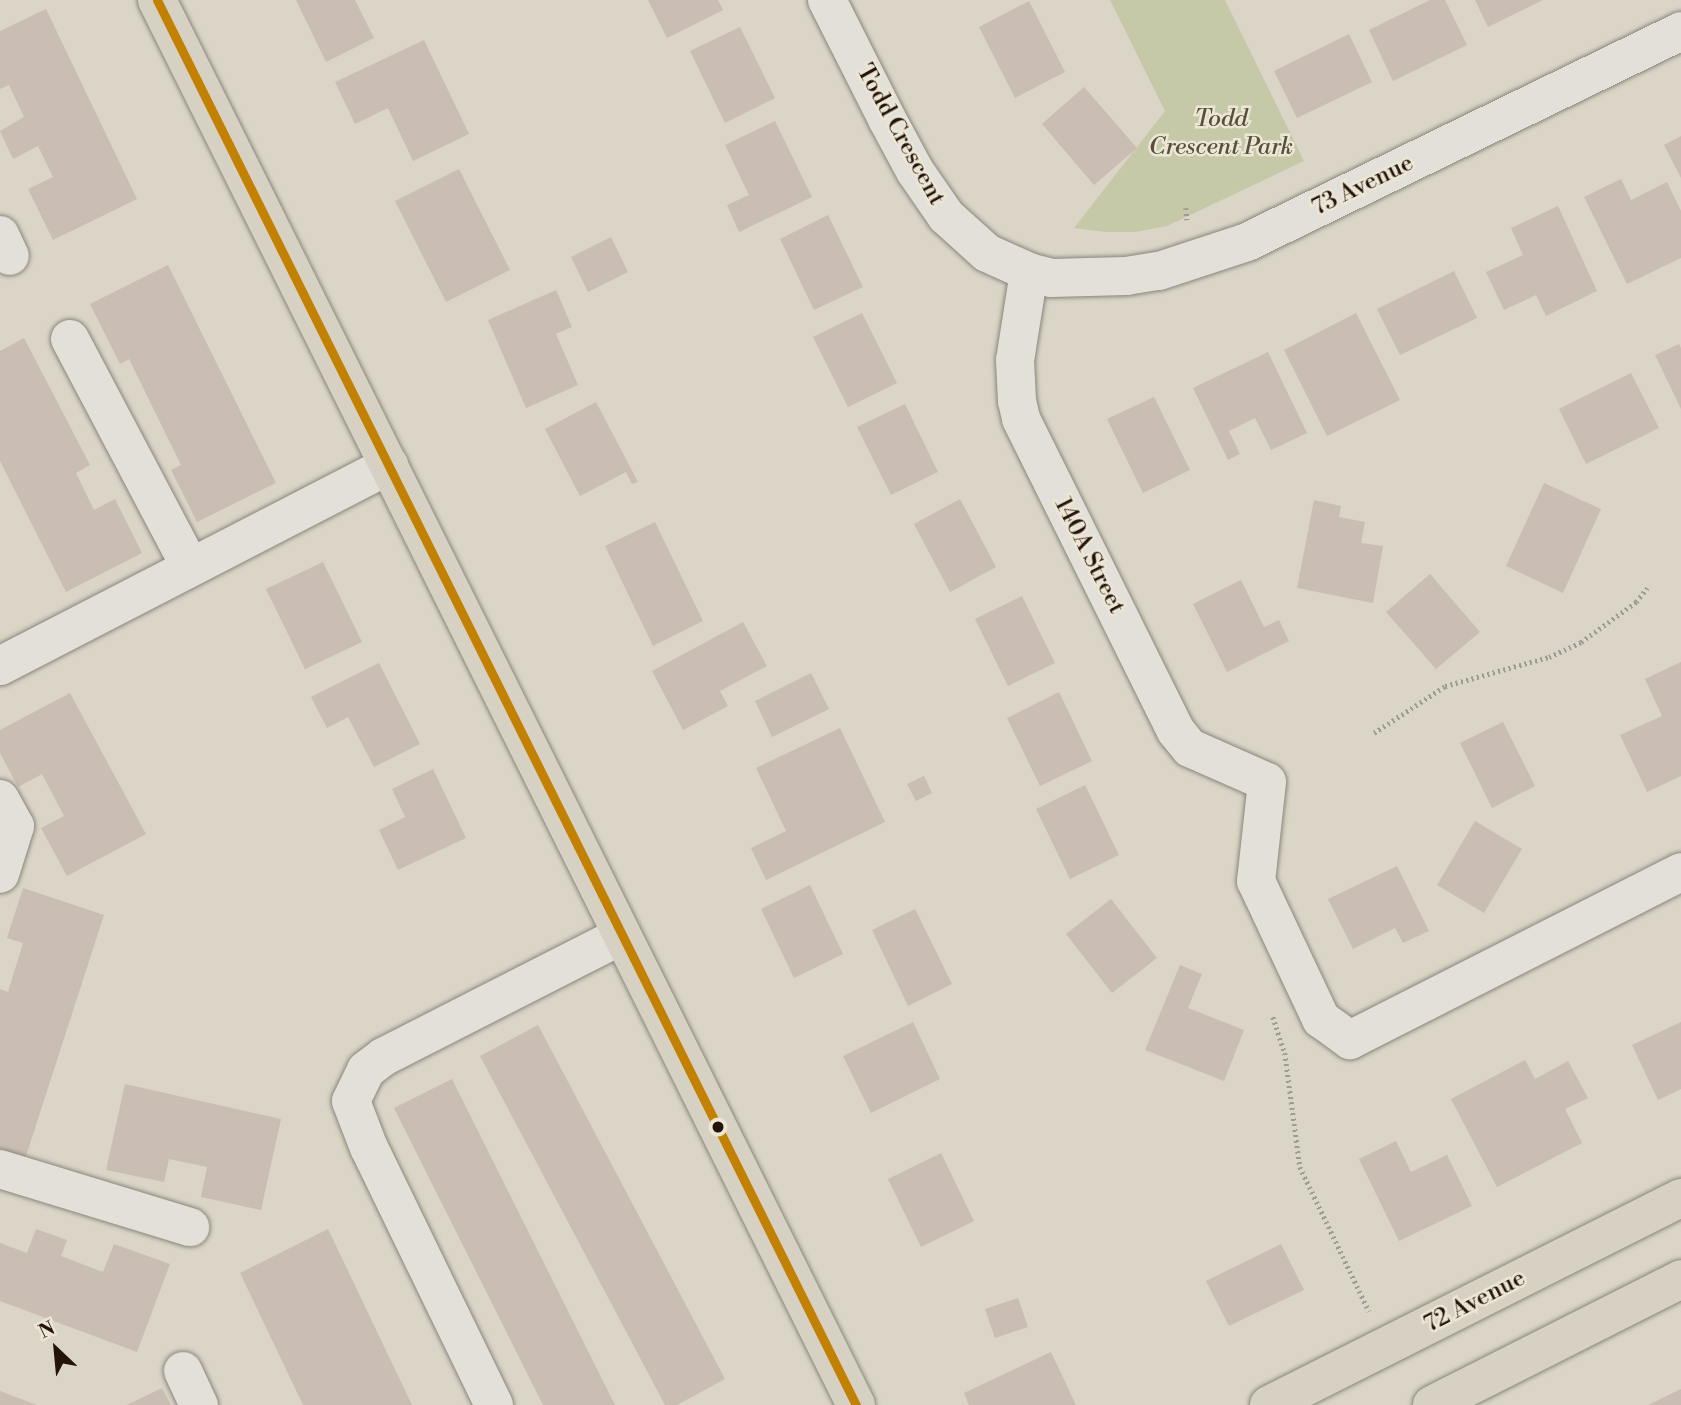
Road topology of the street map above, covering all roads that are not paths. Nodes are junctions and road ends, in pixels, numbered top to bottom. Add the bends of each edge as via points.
1 (157, 0) edge
2 (827, 0) edge
3 (1681, 31) edge
4 (1029, 272) junction
5 (70, 339) dead end
6 (388, 465) junction
7 (190, 567) junction
8 (0, 666) edge
9 (0, 799) edge
10 (1681, 872) edge
11 (0, 874) edge
12 (622, 934) junction
13 (0, 1169) edge
14 (1681, 1198) edge
15 (190, 1227) dead end
16 (1681, 1279) edge
17 (183, 1371) dead end
18 (199, 1405) edge
19 (494, 1405) edge
20 (856, 1405) edge
21 (1269, 1405) edge
22 (1432, 1405) edge

1 - 6 main road
2 - 4 street, Todd Crescent via 915,171 946,216 987,253
3 - 4 street, 73 Avenue via 1236,246 1159,271 1126,276 1051,278
4 - 10 street, 140A Street via 1015,360 1017,401 1030,439 1176,731 1190,748 1267,782 1256,881 1321,1019 1350,1040
5 - 7 street
6 - 7 street
6 - 12 main road
7 - 8 street
9 - 11 street via 15,826
12 - 19 street via 383,1057 366,1070 351,1101 369,1148
12 - 20 main road
13 - 15 street
14 - 21 main road, 72 Avenue
16 - 22 main road
17 - 18 street

